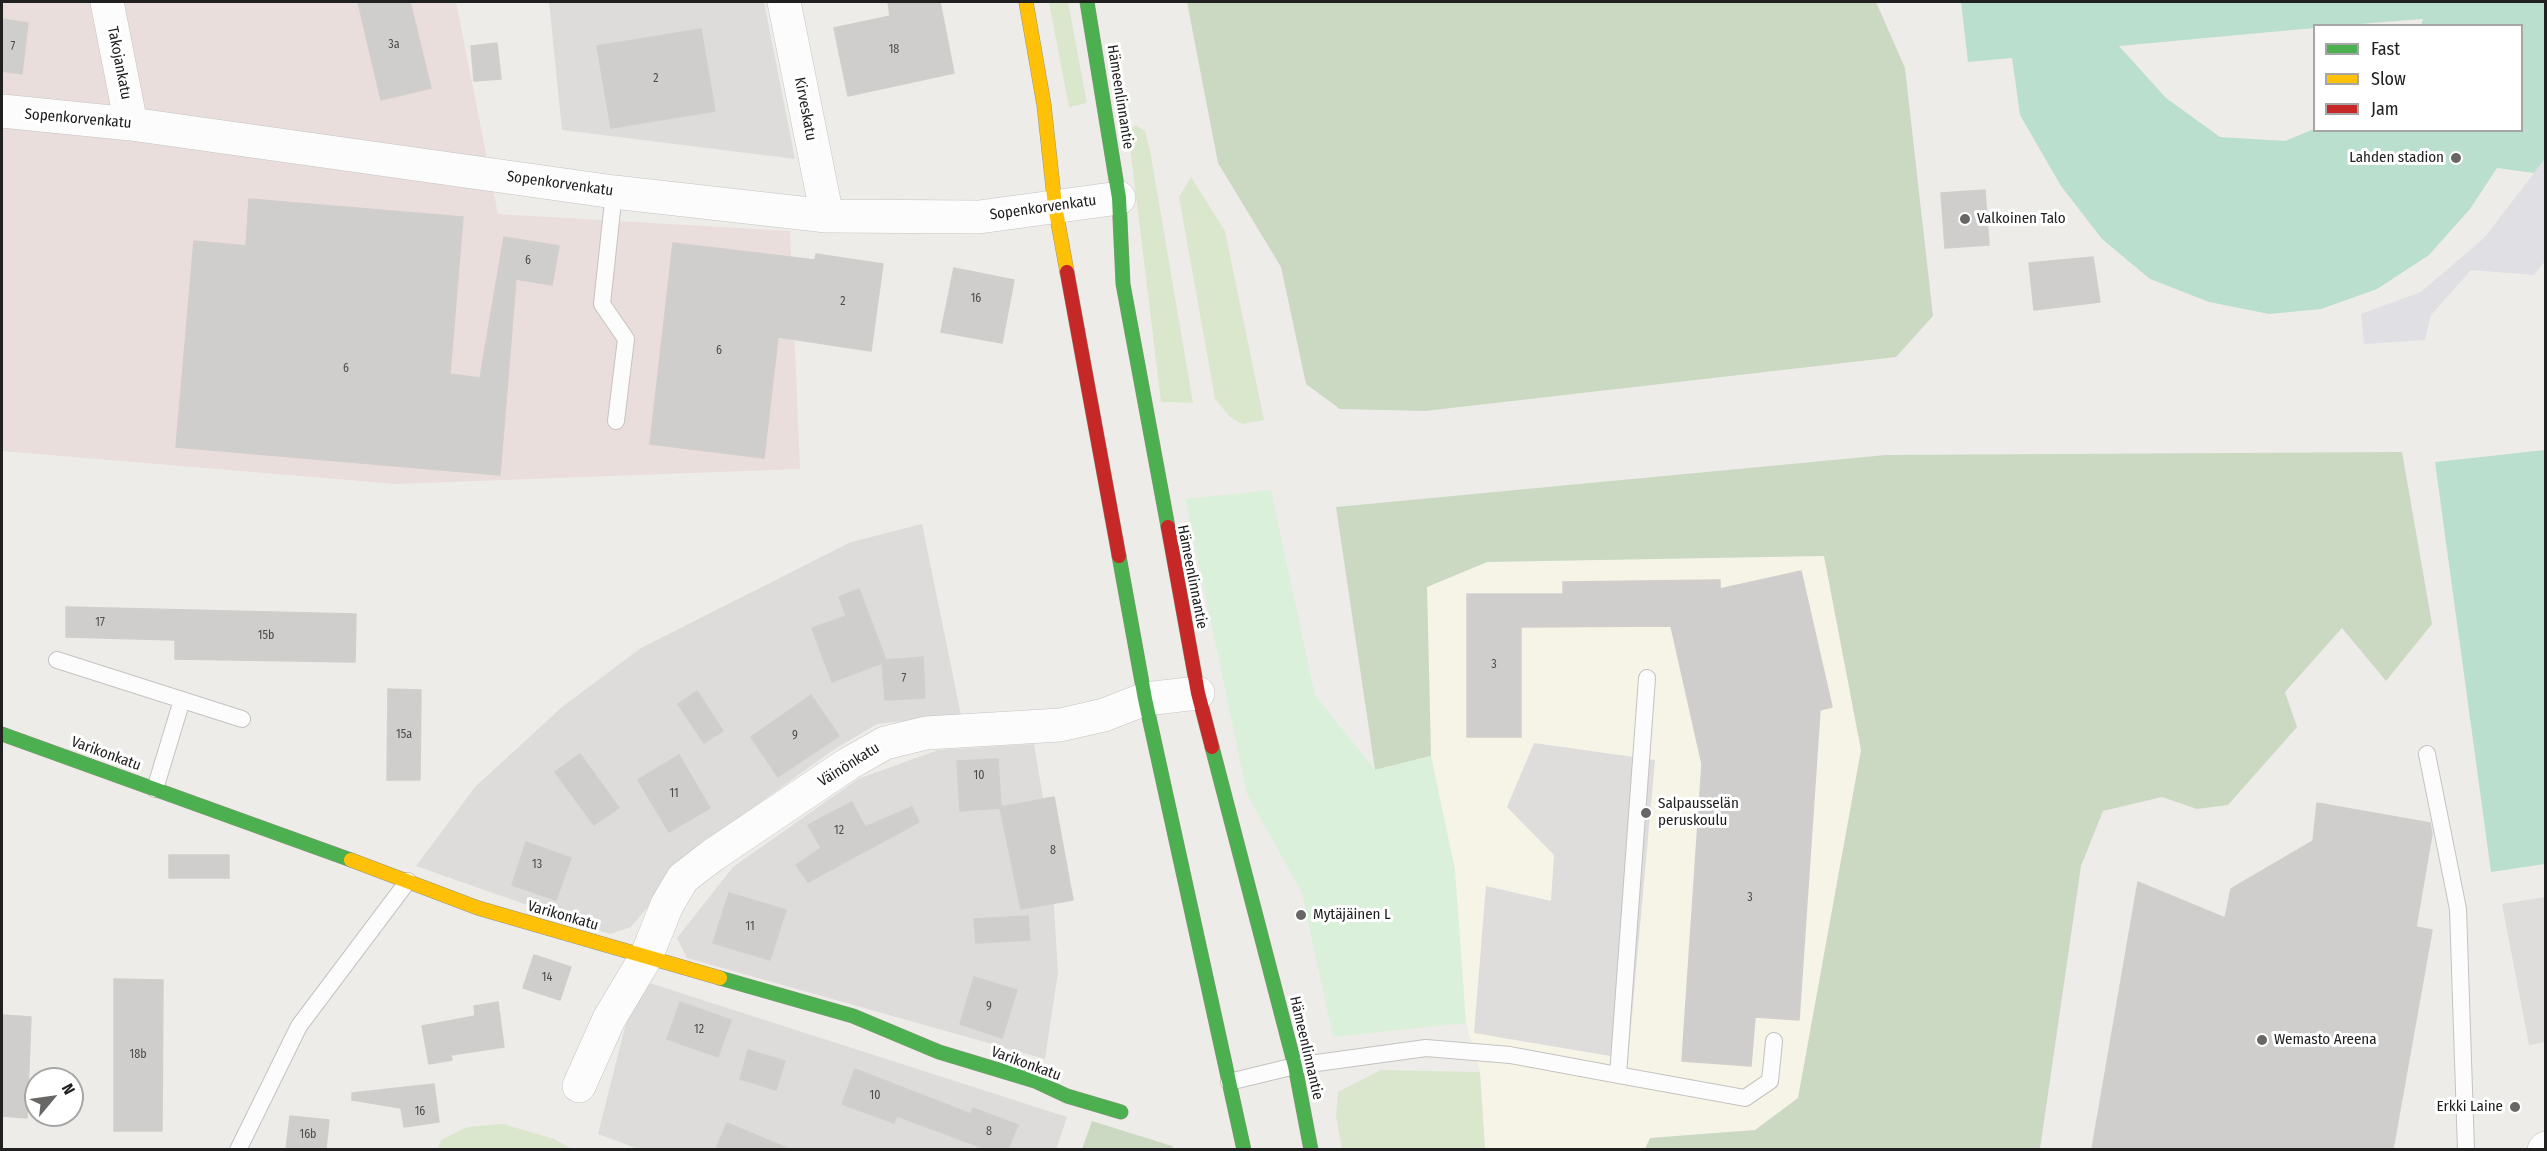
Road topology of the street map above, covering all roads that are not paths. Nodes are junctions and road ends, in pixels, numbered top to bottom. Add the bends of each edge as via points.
1 (107, 2) edge
2 (784, 2) edge
3 (1026, 2) edge
4 (1087, 2) edge
5 (2, 111) edge
6 (131, 124) junction
7 (614, 192) junction
8 (1119, 198) junction
9 (1055, 206) junction
10 (827, 216) junction
11 (616, 421) dead end
12 (57, 660) dead end
13 (1647, 678) dead end
14 (1198, 693) junction
15 (1145, 699) junction
16 (182, 700) junction
17 (242, 720) dead end
18 (2, 734) edge
19 (2427, 754) dead end
20 (155, 789) junction
21 (408, 881) junction
22 (646, 957) junction
23 (1774, 1041) dead end
24 (1295, 1066) junction
25 (1618, 1075) junction
26 (1229, 1082) junction
27 (579, 1086) dead end
28 (1121, 1112) dead end
29 (238, 1149) edge
30 (1244, 1149) edge
31 (1311, 1149) edge
32 (2466, 1149) edge

1 - 6 street, Takojankatu
2 - 10 street, Kirveskatu
3 - 9 main road via 1044,105
4 - 8 main road, Hämeenlinnantie
5 - 6 street, Sopenkorvenkatu
6 - 7 street, Sopenkorvenkatu
7 - 10 street, Sopenkorvenkatu
7 - 11 lane via 602,304 626,339
8 - 9 street, Sopenkorvenkatu
8 - 14 main road, Hämeenlinnantie via 1123,284
9 - 10 street, Sopenkorvenkatu via 979,217
9 - 15 main road
12 - 16 lane
13 - 25 lane
14 - 15 street, Väinönkatu
14 - 24 main road, Hämeenlinnantie
15 - 22 street, Väinönkatu via 1104,715 1060,725 926,733 885,743 848,764 683,878 667,905
15 - 26 main road
16 - 17 lane
16 - 20 lane
18 - 20 main road, Varikonkatu
19 - 32 lane via 2458,909
20 - 21 main road, Varikonkatu
21 - 22 main road, Varikonkatu via 478,908
21 - 29 lane via 299,1026
22 - 27 street, Väinönkatu via 609,1019
22 - 28 main road, Varikonkatu via 852,1016 939,1052
23 - 25 lane via 1770,1081 1745,1098
24 - 25 lane via 1426,1048 1510,1055
24 - 26 lane
24 - 31 main road, Hämeenlinnantie
26 - 30 main road

